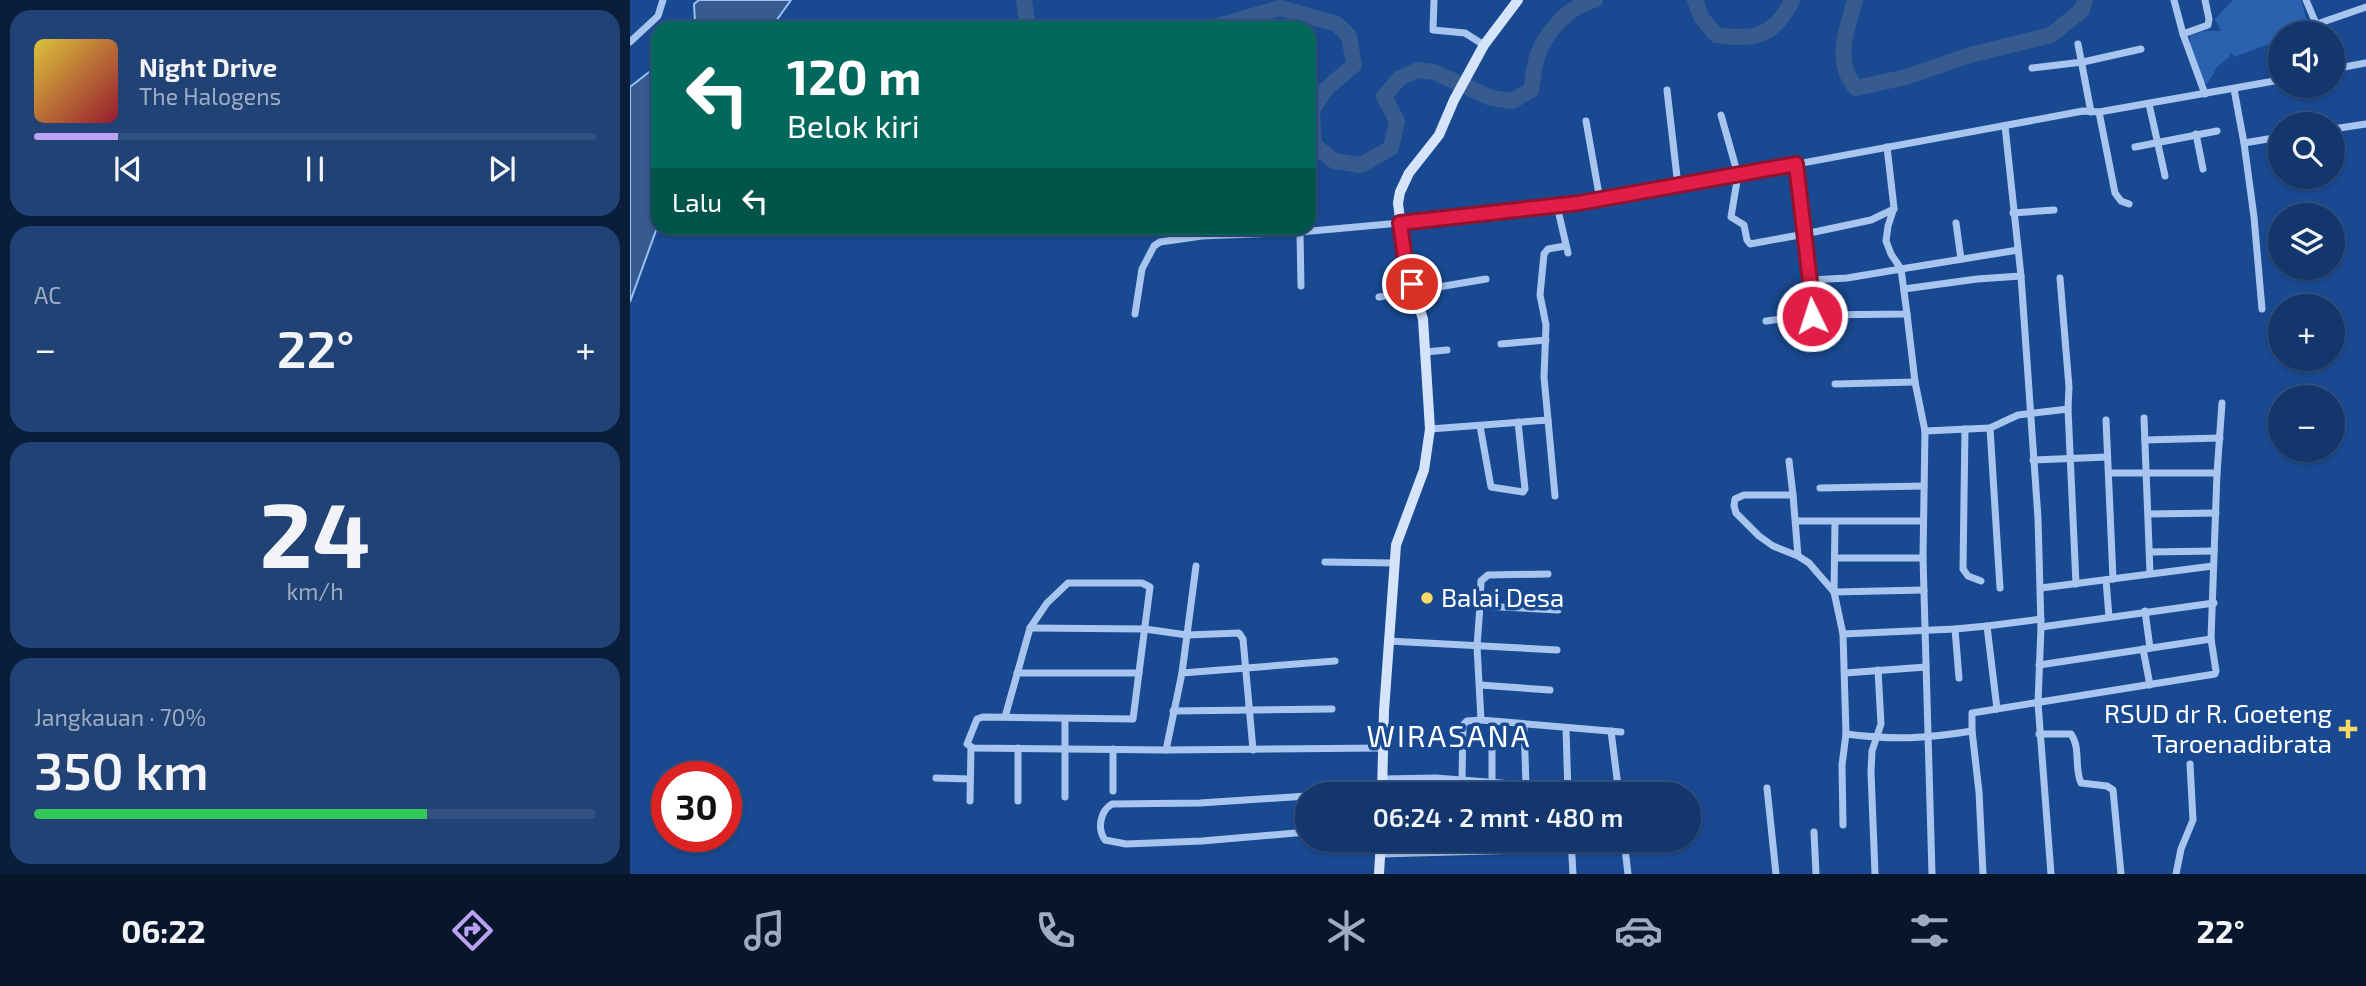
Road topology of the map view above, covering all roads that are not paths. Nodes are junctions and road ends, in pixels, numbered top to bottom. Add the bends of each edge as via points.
1 (663, 0) edge
2 (1434, 0) edge
3 (1518, 0) edge
4 (2174, 0) edge
5 (2205, 0) edge
6 (2306, 0) edge
7 (2366, 8) edge
8 (651, 21) edge
9 (651, 21) edge
10 (2315, 21) edge
11 (2325, 21) edge
12 (634, 34) edge
13 (2183, 34) junction
14 (630, 42) edge
15 (2078, 44) dead end
16 (1484, 45) junction
17 (2141, 49) dead end
18 (2083, 62) junction
19 (2366, 63) edge
20 (2345, 67) edge
21 (2032, 68) dead end
22 (2268, 82) edge
23 (2234, 89) junction
24 (1667, 90) dead end
25 (2205, 94) junction
26 (2149, 104) junction
27 (2095, 112) junction
28 (1721, 115) dead end
29 (1586, 121) dead end
30 (2366, 124) edge
31 (2005, 126) junction
32 (2345, 127) edge
33 (2217, 131) dead end
34 (2196, 134) junction
35 (2268, 139) edge
36 (2157, 142) junction
37 (2244, 143) junction
38 (1887, 147) junction
39 (2135, 148) dead end
40 (1796, 164) junction
41 (2203, 169) dead end
42 (1738, 175) junction
43 (2165, 176) dead end
44 (1678, 186) junction
45 (1600, 200) junction
46 (2129, 204) dead end
47 (1557, 206) junction
48 (1894, 208) junction
49 (2054, 210) dead end
50 (2013, 213) junction
51 (1400, 223) junction
52 (1956, 223) dead end
53 (1316, 231) edge
54 (1805, 234) junction
55 (1205, 235) edge
56 (1300, 235) edge
57 (2018, 250) junction
58 (1961, 259) junction
59 (1901, 270) junction
60 (2021, 276) junction
61 (2060, 278) dead end
62 (1486, 279) dead end
63 (1810, 280) junction
64 (1301, 286) dead end
65 (1904, 289) junction
66 (1414, 290) junction
67 (1379, 297) dead end
68 (2262, 309) dead end
69 (1135, 314) dead end
70 (1907, 314) junction
71 (1812, 316) junction
72 (1766, 321) dead end
73 (1546, 340) junction
74 (1501, 344) dead end
75 (1447, 350) dead end
76 (1424, 352) junction
77 (1914, 382) junction
78 (1835, 384) dead end
79 (2222, 403) dead end
80 (2068, 409) junction
81 (2030, 413) junction
82 (2144, 418) dead end
83 (1548, 420) junction
84 (2106, 420) dead end
85 (1518, 422) junction
86 (1480, 426) junction
87 (1990, 428) junction
88 (1430, 429) junction
89 (1965, 429) junction
90 (1925, 430) junction
91 (2220, 438) junction
92 (2145, 440) junction
93 (2107, 457) junction
94 (2070, 459) junction
95 (2033, 460) junction
96 (1789, 461) dead end
97 (2146, 472) junction
98 (2109, 473) junction
99 (2217, 473) junction
100 (1924, 486) junction
101 (1820, 488) dead end
102 (1793, 495) junction
103 (1555, 496) dead end
104 (2216, 513) junction
105 (2149, 514) junction
106 (1796, 521) junction
107 (1923, 521) junction
108 (1835, 522) junction
109 (2214, 551) junction
110 (2150, 552) junction
111 (1798, 555) junction
112 (1835, 558) junction
113 (1923, 558) junction
114 (1325, 562) dead end
115 (1395, 563) junction
116 (1196, 566) dead end
117 (2213, 566) junction
118 (2150, 573) junction
119 (1548, 574) dead end
120 (2110, 579) junction
121 (1981, 581) dead end
122 (2076, 584) junction
123 (2000, 588) dead end
124 (2041, 588) junction
125 (1924, 590) junction
126 (1835, 592) junction
127 (2214, 603) junction
128 (1480, 606) junction
129 (1558, 610) dead end
130 (2145, 611) junction
131 (2109, 617) junction
132 (2041, 623) junction
133 (1987, 626) junction
134 (1030, 628) junction
135 (1144, 629) junction
136 (1955, 629) junction
137 (1925, 631) junction
138 (1843, 634) junction
139 (1187, 635) junction
140 (2211, 639) junction
141 (1388, 641) junction
142 (1477, 646) junction
143 (2147, 648) junction
144 (1558, 650) dead end
145 (1335, 661) dead end
146 (2039, 665) junction
147 (1926, 667) junction
148 (1246, 669) junction
149 (1878, 670) junction
150 (1017, 673) junction
151 (1139, 673) junction
152 (1182, 673) junction
153 (1845, 673) junction
154 (1959, 678) dead end
155 (1480, 685) junction
156 (2150, 685) junction
157 (1550, 690) dead end
158 (2038, 703) junction
159 (1332, 709) dead end
160 (1997, 709) junction
161 (1173, 711) junction
162 (1250, 711) junction
163 (1005, 717) junction
164 (1065, 719) junction
165 (1481, 720) junction
166 (1492, 722) junction
167 (1524, 725) junction
168 (1566, 728) junction
169 (1611, 731) junction
170 (1621, 732) dead end
171 (1972, 732) junction
172 (1846, 734) junction
173 (2039, 734) junction
174 (1878, 738) junction
175 (1927, 739) junction
176 (971, 747) junction
177 (1018, 748) junction
178 (1066, 748) junction
179 (1383, 748) junction
180 (1113, 749) junction
181 (1166, 750) junction
182 (1253, 750) junction
183 (2190, 764) dead end
184 (936, 778) dead end
185 (970, 779) junction
186 (1382, 779) joint
187 (1462, 780) junction
188 (1482, 782) edge
189 (1492, 782) edge
190 (1526, 782) edge
191 (1567, 782) edge
192 (1617, 782) edge
193 (1767, 788) dead end
194 (1112, 791) dead end
195 (1065, 797) dead end
196 (1295, 797) edge
197 (970, 801) dead end
198 (1018, 802) dead end
199 (1843, 825) dead end
200 (1814, 832) dead end
201 (1295, 833) edge
202 (1452, 852) edge
203 (1572, 852) edge
204 (1625, 852) edge
205 (1380, 854) joint
206 (1379, 874) edge
207 (1573, 874) edge
208 (1628, 874) edge
209 (1776, 874) edge
210 (1816, 874) edge
211 (1875, 874) edge
212 (1932, 874) edge
213 (1983, 874) edge
214 (2051, 874) edge
215 (2121, 874) edge
216 (2175, 874) edge

1 - 8 street
2 - 16 street via 1433,30 1465,33
3 - 16 street
4 - 13 street
5 - 13 street via 2210,23
6 - 10 street
7 - 11 street
9 - 12 street
12 - 14 street
13 - 25 street
15 - 18 street
16 - 51 street via 1439,135 1402,186
17 - 18 street
18 - 21 street
18 - 27 street
19 - 20 street
22 - 23 street
23 - 25 street
23 - 37 street
24 - 44 street
25 - 26 street
26 - 27 street
26 - 36 street
27 - 31 street
27 - 46 street via 2115,193
28 - 42 street
29 - 45 street
30 - 32 street
31 - 38 street
31 - 50 street
33 - 34 street
34 - 36 street
34 - 41 street
35 - 37 street
36 - 39 street
36 - 43 street
37 - 68 street
38 - 40 street
38 - 48 street
40 - 42 street
40 - 54 street
42 - 44 street
42 - 54 street via 1731,214 1744,225 1748,243
44 - 45 street
45 - 47 street
47 - 51 street
47 - 73 street via 1567,249 1548,249 1544,254 1540,295
48 - 54 street via 1871,220
48 - 59 street via 1886,241
49 - 50 street
50 - 57 street
51 - 53 street
51 - 66 street
52 - 58 street
54 - 63 street
55 - 69 street via 1154,246 1142,269
56 - 64 street
57 - 58 street
57 - 60 street
58 - 59 street
59 - 63 street
59 - 65 street
60 - 65 street
60 - 81 street
61 - 80 street
62 - 66 street
63 - 71 street
65 - 70 street
66 - 67 street
66 - 76 street via 1423,319
70 - 71 street
70 - 77 street
71 - 72 street
73 - 74 street
73 - 83 street
75 - 76 street
76 - 88 street
77 - 78 street
77 - 90 street
79 - 91 street
80 - 81 street
80 - 94 street
81 - 87 street
81 - 95 street
82 - 92 street
83 - 85 street
83 - 103 street
84 - 93 street
85 - 86 street
85 - 86 street via 1522,492 1491,487
86 - 88 street
87 - 89 street
87 - 123 street
88 - 115 street via 1424,470 1400,533
89 - 90 street
89 - 121 street via 1962,569
90 - 100 street
91 - 92 street
91 - 99 street
92 - 97 street
93 - 94 street
93 - 98 street
94 - 95 street
94 - 122 street
95 - 124 street
96 - 102 street
97 - 98 street
97 - 99 street
97 - 105 street
98 - 120 street
99 - 104 street
100 - 101 street
100 - 107 street
102 - 106 street
102 - 111 street via 1740,495 1734,506 1767,542
104 - 105 street
104 - 109 street
105 - 110 street
106 - 108 street
106 - 111 street
107 - 108 street
107 - 113 street
108 - 112 street
109 - 110 street
109 - 117 street
110 - 118 street
111 - 126 street
112 - 113 street
112 - 126 street
113 - 125 street
114 - 115 street
115 - 141 street
116 - 139 street
117 - 118 street
117 - 127 street
118 - 120 street
119 - 128 street via 1488,575 1481,581
120 - 122 street
120 - 131 street
122 - 124 street
124 - 132 street
125 - 126 street
125 - 137 street
126 - 138 street
127 - 130 street
127 - 140 street
128 - 129 street
128 - 142 street
130 - 131 street
130 - 143 street
131 - 132 street
132 - 133 street
132 - 146 street
133 - 136 street
133 - 160 street
134 - 135 street
134 - 135 street via 1068,583 1142,583 1150,587
134 - 150 street
135 - 139 street
135 - 151 street
136 - 137 street
136 - 154 street
137 - 138 street
137 - 147 street
138 - 153 street
139 - 148 street via 1239,633
139 - 152 street
140 - 143 street
140 - 156 street via 2215,674
141 - 142 street
141 - 179 street
142 - 144 street
142 - 155 street
143 - 146 street
143 - 156 street
145 - 148 street
146 - 158 street
147 - 149 street
147 - 175 street
148 - 152 street
148 - 162 street
149 - 153 street
149 - 174 street
150 - 151 street
150 - 163 street
151 - 164 street via 1133,719
152 - 161 street
153 - 172 street
155 - 157 street
155 - 165 street
156 - 158 street
158 - 160 street
158 - 173 street
159 - 162 street
160 - 171 street via 1972,713
161 - 162 street
161 - 181 street
162 - 182 street
163 - 164 street
163 - 176 street via 977,719 967,739
164 - 178 street
165 - 166 street
165 - 187 street via 1463,725
166 - 167 street
166 - 189 street
167 - 168 street
167 - 190 street
168 - 169 street
168 - 191 street
169 - 170 street
169 - 192 street
171 - 175 street
171 - 213 street
172 - 174 street
172 - 199 street
173 - 214 street
173 - 215 street via 2071,734 2081,783 2113,790
174 - 175 street
174 - 211 street via 1871,772
175 - 212 street
176 - 177 street
176 - 185 street
177 - 178 street
177 - 198 street
178 - 180 street
178 - 195 street
179 - 182 street
179 - 186 street
180 - 181 street
180 - 194 street
181 - 182 street
183 - 216 street via 2193,820
184 - 185 street
185 - 197 street
186 - 187 street
187 - 188 street
193 - 209 street
196 - 201 street via 1112,804 1103,813 1100,827 1105,840 1126,844
200 - 210 street
202 - 205 street
203 - 207 street
204 - 208 street
205 - 206 street

